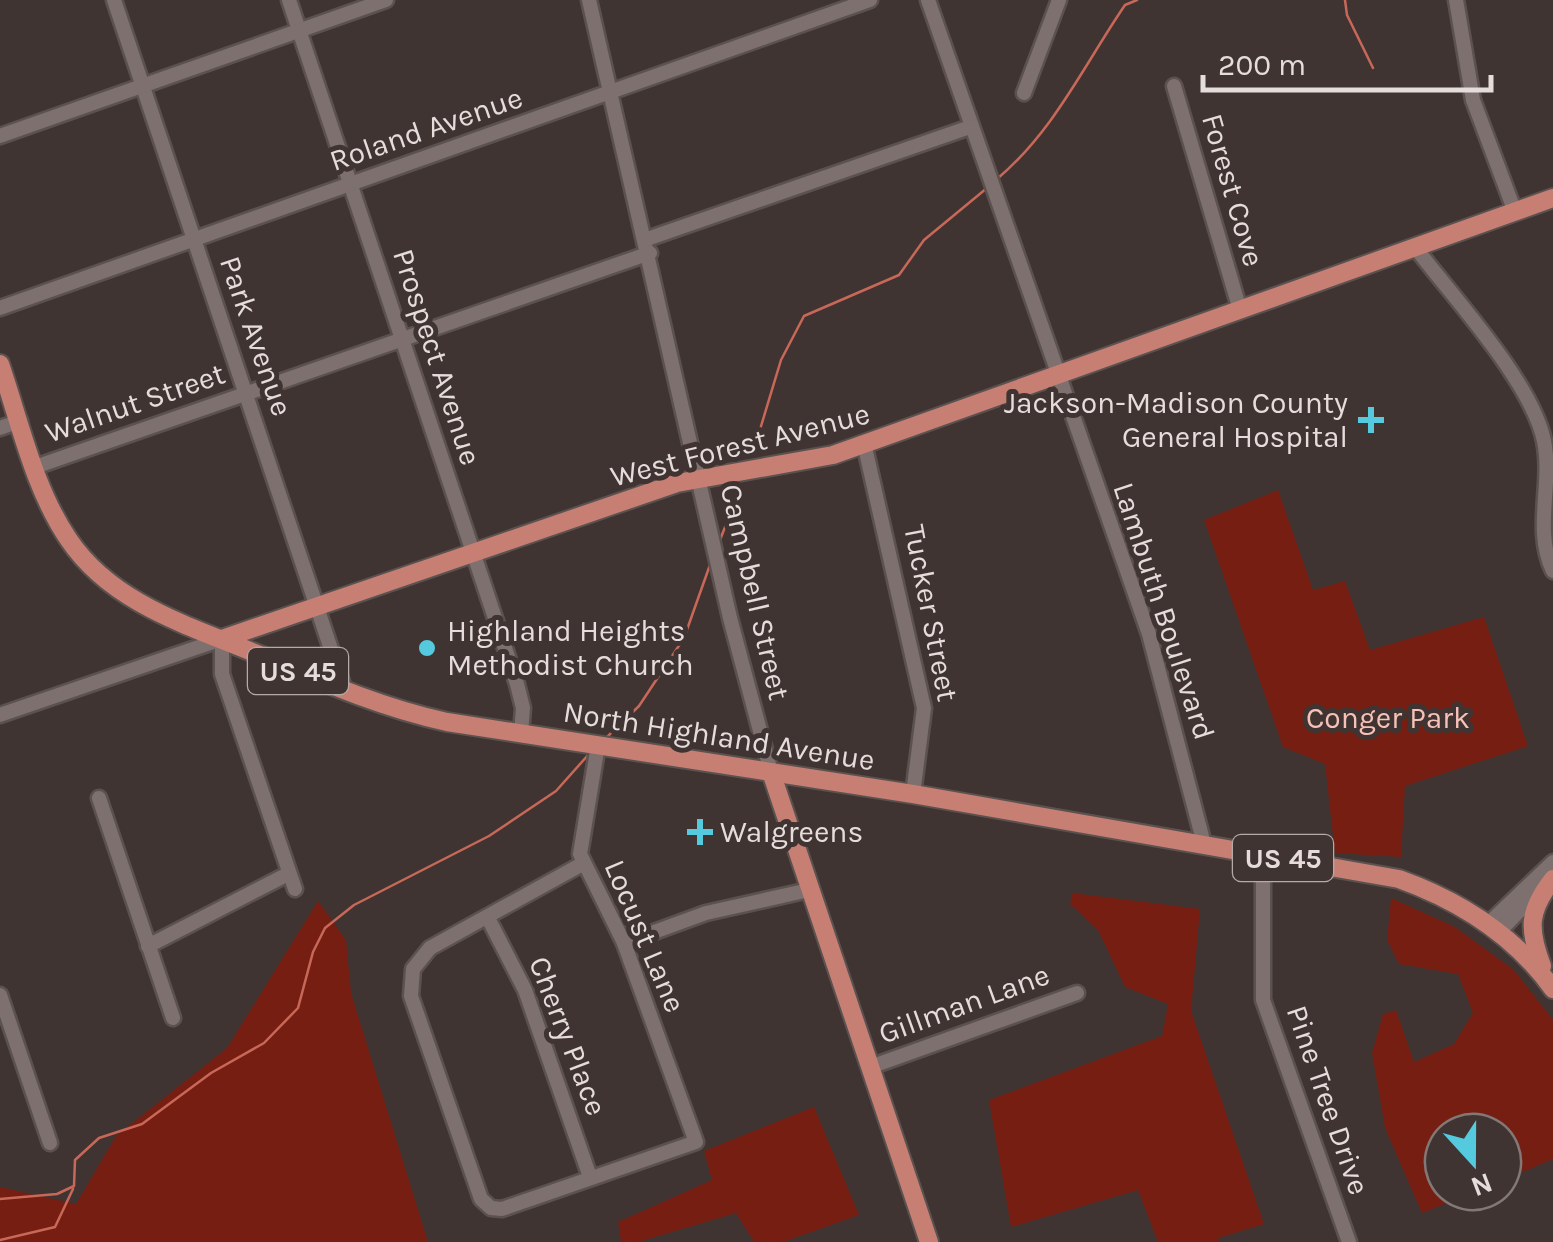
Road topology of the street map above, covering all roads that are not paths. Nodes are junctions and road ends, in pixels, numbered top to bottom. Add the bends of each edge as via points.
1 (114, 0) edge
2 (289, 0) edge
3 (386, 0) edge
4 (589, 0) edge
5 (870, 0) edge
6 (928, 0) edge
7 (1060, 0) edge
8 (1456, 0) edge
9 (300, 30) junction
10 (143, 85) junction
11 (1174, 86) dead end
12 (612, 93) junction
13 (1024, 93) dead end
14 (970, 127) junction
15 (0, 136) edge
16 (352, 184) junction
17 (1553, 198) edge
18 (1515, 212) junction
19 (194, 240) junction
20 (648, 246) junction
21 (1415, 247) junction
22 (0, 308) edge
23 (1240, 310) junction
24 (402, 338) junction
25 (0, 364) edge
26 (1055, 376) junction
27 (247, 392) junction
28 (20, 421) junction
29 (0, 428) edge
30 (864, 444) junction
31 (35, 467) junction
32 (700, 477) junction
33 (473, 553) junction
34 (1553, 570) edge
35 (317, 605) junction
36 (222, 638) junction
37 (345, 691) junction
38 (0, 716) edge
39 (521, 733) junction
40 (602, 746) junction
41 (772, 772) junction
42 (913, 794) junction
43 (99, 798) dead end
44 (1204, 844) junction
45 (1264, 855) junction
46 (1553, 862) edge
47 (584, 863) junction
48 (286, 875) junction
49 (1553, 878) edge
50 (294, 890) dead end
51 (809, 890) junction
52 (488, 918) junction
53 (1493, 928) junction
54 (624, 943) junction
55 (148, 946) junction
56 (1550, 985) edge
57 (1077, 992) dead end
58 (0, 995) edge
59 (173, 1018) dead end
60 (870, 1067) junction
61 (50, 1143) dead end
62 (590, 1177) junction
63 (929, 1242) edge
64 (1348, 1242) edge

1 - 10 street, Park Avenue
2 - 9 street, Prospect Avenue
3 - 9 street
4 - 12 street, Campbell Street
5 - 12 street, Roland Avenue
6 - 14 street, Lambuth Boulevard
7 - 13 street
8 - 18 street via 1473,100
9 - 10 street
9 - 16 street, Prospect Avenue
10 - 15 street
10 - 19 street, Park Avenue
11 - 23 street, Forest Cove
12 - 16 street, Roland Avenue
12 - 20 street, Campbell Street
14 - 20 street, Walnut Street
14 - 26 street, Lambuth Boulevard
16 - 19 street, Roland Avenue
16 - 24 street, Prospect Avenue
17 - 18 main road, West Forest Avenue
18 - 21 main road, West Forest Avenue
19 - 22 street, Roland Avenue
19 - 27 street, Park Avenue
20 - 24 street, Walnut Street
20 - 32 street, Campbell Street
21 - 23 main road, West Forest Avenue
21 - 34 street via 1535,413 1548,464 1542,537
23 - 26 main road, West Forest Avenue
24 - 27 street, Walnut Street
24 - 33 street, Prospect Avenue
25 - 28 main road, North Highland Avenue / US 45
26 - 30 main road, West Forest Avenue
26 - 44 street, Lambuth Boulevard via 1165,685
27 - 31 street, Walnut Street
27 - 35 street, Park Avenue
28 - 29 street
28 - 31 main road, North Highland Avenue / US 45
30 - 32 main road, West Forest Avenue via 806,462
30 - 42 street, Tucker Street via 924,708
31 - 36 main road, North Highland Avenue / US 45 via 71,543 108,582 165,616
32 - 33 main road, West Forest Avenue
32 - 41 street, Campbell Street
33 - 35 main road, West Forest Avenue
33 - 39 street, Prospect Avenue via 517,684
35 - 36 main road, West Forest Avenue
35 - 37 street, Park Avenue
36 - 37 main road, North Highland Avenue / US 45
36 - 38 street
36 - 48 street via 222,674
37 - 39 main road, North Highland Avenue / US 45 via 408,714
39 - 40 main road, North Highland Avenue / US 45
40 - 41 main road, North Highland Avenue / US 45
40 - 47 street, Locust Lane via 580,842
41 - 42 main road, North Highland Avenue / US 45
41 - 51 main road, Campbell Street
42 - 44 main road, North Highland Avenue / US 45
43 - 55 street
44 - 45 main road, North Highland Avenue / US 45
45 - 53 main road, North Highland Avenue / US 45 via 1399,879
45 - 64 street, Pine Tree Drive via 1264,1000
46 - 53 street
47 - 52 street
47 - 54 street, Locust Lane
48 - 50 street
48 - 55 street
49 - 53 street
49 - 56 main road via 1538,898 1530,928
51 - 54 street via 706,913
51 - 60 main road, Campbell Street
52 - 62 street, Cherry Place via 524,990
52 - 62 street via 430,948 410,982 481,1198 502,1209
53 - 56 main road, North Highland Avenue / US 45
54 - 62 street, Locust Lane via 696,1142
55 - 59 street
57 - 60 street, Gillman Lane
58 - 61 street
60 - 63 main road, Campbell Street

